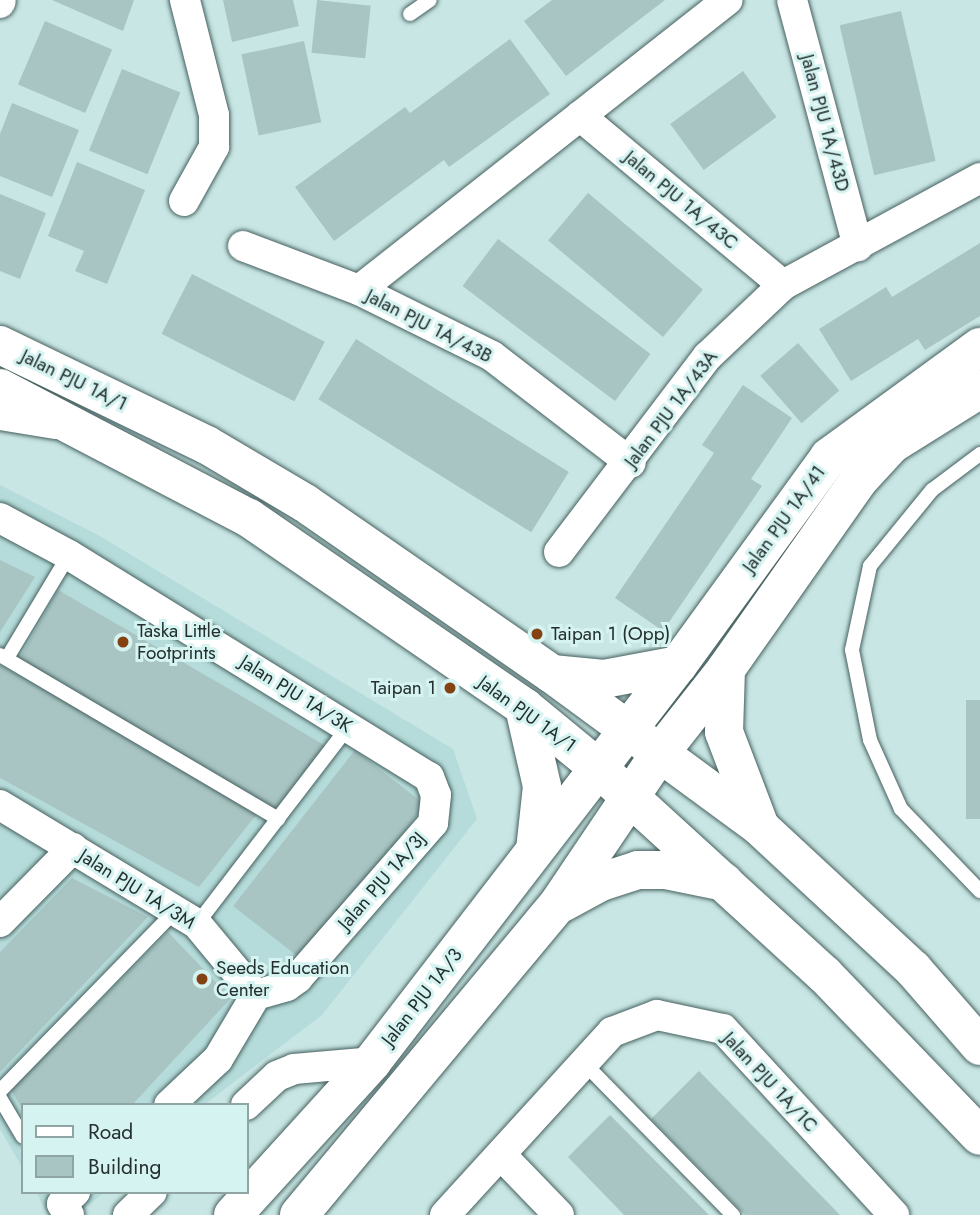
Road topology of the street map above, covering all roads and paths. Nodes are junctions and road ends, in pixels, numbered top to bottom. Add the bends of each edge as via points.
1 (186, 0) edge
2 (430, 0) edge
3 (727, 0) edge
4 (792, 0) edge
5 (410, 14) dead end
6 (580, 116) junction
7 (980, 178) edge
8 (184, 201) dead end
9 (243, 246) dead end
10 (858, 246) junction
11 (783, 285) junction
12 (359, 290) junction
13 (0, 345) edge
14 (980, 347) edge
15 (0, 388) edge
16 (980, 388) edge
17 (0, 415) edge
18 (83, 428) junction
19 (980, 454) edge
20 (631, 463) junction
21 (0, 518) edge
22 (559, 552) dead end
23 (69, 555) junction
24 (4, 656) edge
25 (678, 664) junction
26 (726, 669) junction
27 (551, 674) junction
28 (524, 707) junction
29 (349, 726) junction
30 (626, 729) junction
31 (660, 753) junction
32 (597, 767) junction
33 (436, 795) joint
34 (630, 797) junction
35 (0, 805) edge
36 (278, 819) junction
37 (761, 827) junction
38 (73, 848) junction
39 (535, 852) junction
40 (726, 883) junction
41 (980, 891) edge
42 (558, 904) junction
43 (186, 918) junction
44 (0, 922) edge
45 (256, 995) junction
46 (980, 1046) edge
47 (372, 1062) junction
48 (584, 1063) junction
49 (0, 1091) edge
50 (0, 1098) edge
51 (171, 1103) edge
52 (248, 1103) edge
53 (21, 1134) edge
54 (980, 1136) edge
55 (502, 1156) junction
56 (150, 1194) edge
57 (128, 1215) edge
58 (233, 1215) edge
59 (299, 1215) edge
60 (445, 1215) edge
61 (559, 1215) edge
62 (733, 1215) edge
63 (894, 1215) edge

1 - 8 street via 214,116 214,147
2 - 5 lane
3 - 6 street
4 - 10 street, Jalan PJU 1A/43D
6 - 11 street, Jalan PJU 1A/43C
6 - 12 street
7 - 10 street, Jalan PJU 1A/43A
9 - 12 street, Jalan PJU 1A/43B
10 - 11 street, Jalan PJU 1A/43A
11 - 20 street, Jalan PJU 1A/43A via 708,356
12 - 20 street, Jalan PJU 1A/43B via 492,356
13 - 27 street, Jalan PJU 1A/1 via 207,445 305,503
14 - 25 street, Jalan PJU 1A/41 via 829,457
15 - 18 street, Jalan PJU 1A/1
16 - 26 street, Jalan PJU 1A/41 via 892,444 866,472
17 - 18 street
18 - 28 street, Jalan PJU 1A/1 via 249,518
19 - 41 lane via 932,490 870,566 852,650 870,740 901,809
20 - 22 street, Jalan PJU 1A/43A
21 - 23 street, Jalan PJU 1A/3K
23 - 24 lane
23 - 29 street, Jalan PJU 1A/3K
24 - 36 lane
25 - 27 street via 604,679
25 - 30 street, Jalan PJU 1A/41
26 - 31 street, Jalan PJU 1A/41
26 - 37 street via 724,732 739,782
27 - 30 street, Jalan PJU 1A/1
28 - 32 street, Jalan PJU 1A/1
28 - 39 street via 542,786
29 - 33 street, Jalan PJU 1A/3K via 429,777
29 - 36 lane
30 - 31 street, Jalan PJU 1A/1
30 - 32 street, Jalan PJU 1A/41
31 - 34 street, Jalan PJU 1A/41
31 - 37 street, Jalan PJU 1A/1
32 - 34 street, Jalan PJU 1A/1
32 - 39 street, Jalan PJU 1A/3
33 - 45 street, Jalan PJU 1A/3J via 433,823 298,978
34 - 40 street, Jalan PJU 1A/1
34 - 42 street
35 - 38 street, Jalan PJU 1A/3M
36 - 43 lane
37 - 46 street, Jalan PJU 1A/1 via 912,969
38 - 43 street, Jalan PJU 1A/3M
38 - 44 street
39 - 47 street, Jalan PJU 1A/3
40 - 42 street via 665,870 638,870
40 - 54 street, Jalan PJU 1A/1 via 825,975
42 - 59 street
43 - 45 street, Jalan PJU 1A/3M
43 - 49 lane
45 - 51 street via 218,1059
47 - 52 street via 294,1069 276,1076
47 - 58 street, Jalan PJU 1A/3
48 - 55 street, Jalan PJU 1A/1C
48 - 62 lane
48 - 63 street, Jalan PJU 1A/1C via 612,1032 657,1015 723,1029
50 - 53 lane
55 - 60 street, Jalan PJU 1A/1C
55 - 61 street
56 - 57 street

